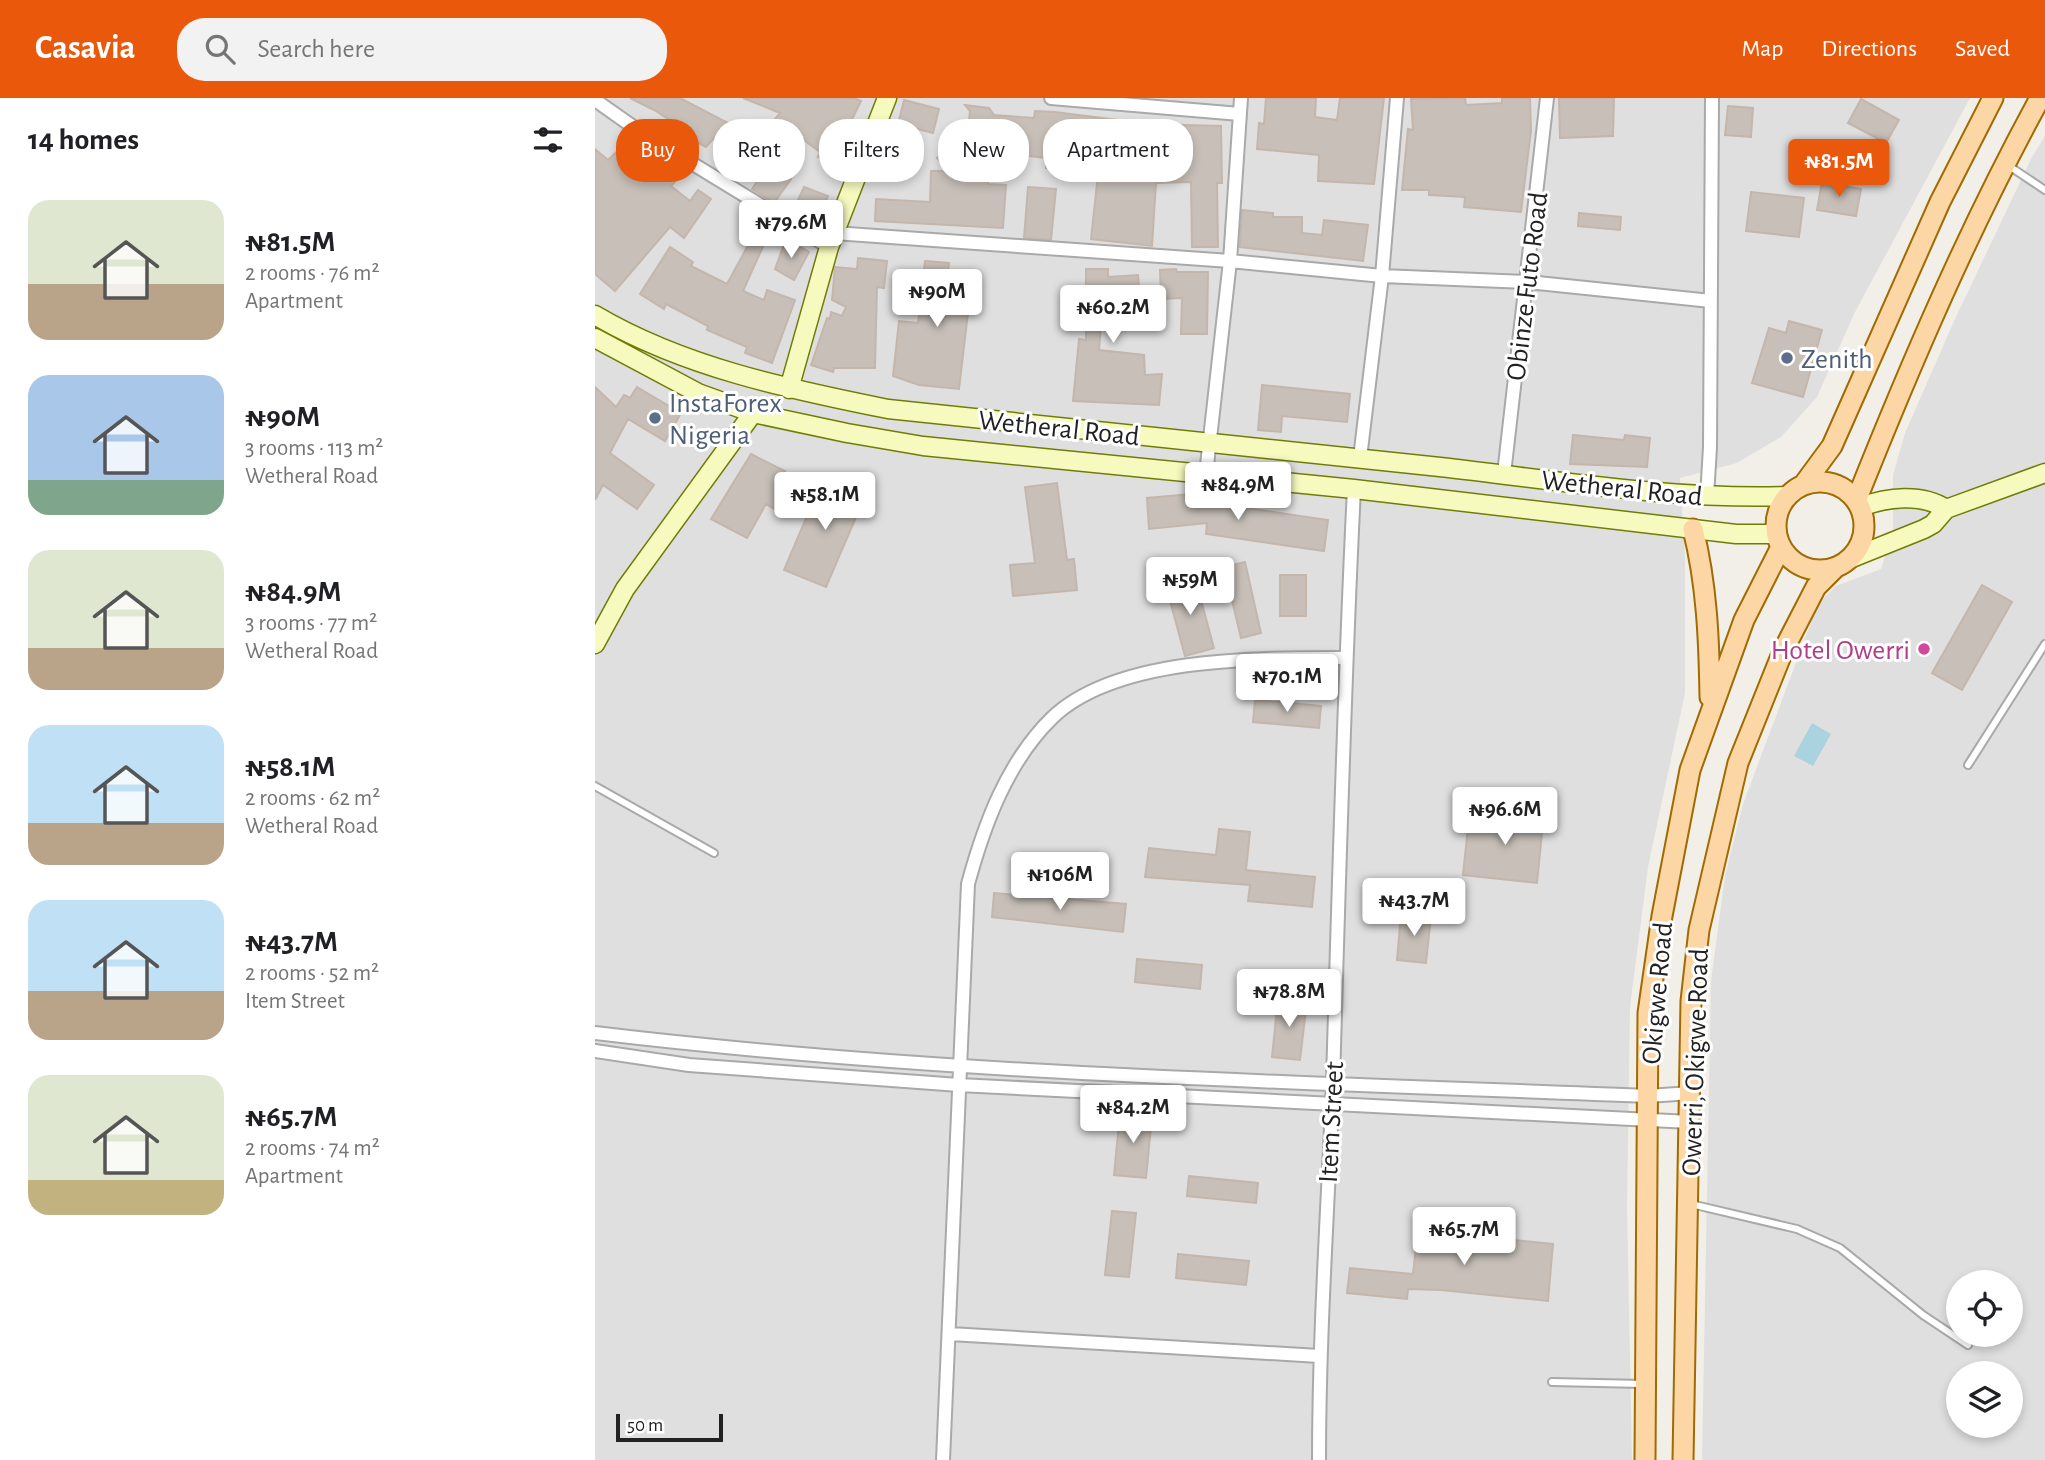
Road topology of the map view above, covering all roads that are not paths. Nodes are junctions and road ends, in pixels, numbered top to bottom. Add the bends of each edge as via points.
1 (887, 98) edge
2 (1051, 98) edge
3 (1241, 98) edge
4 (1398, 98) edge
5 (1547, 98) edge
6 (1712, 98) edge
7 (1993, 98) edge
8 (2040, 98) edge
9 (595, 100) edge
10 (1240, 114) junction
11 (2005, 163) junction
12 (2045, 190) edge
13 (832, 240) junction
14 (1230, 261) junction
15 (1382, 276) junction
16 (1528, 282) junction
17 (1711, 301) junction
18 (595, 315) edge
19 (595, 338) edge
20 (789, 389) junction
21 (753, 413) junction
22 (1208, 443) junction
23 (1360, 458) junction
24 (2045, 473) edge
25 (1206, 474) junction
26 (1504, 474) junction
27 (1804, 484) junction
28 (1354, 489) junction
29 (1788, 495) junction
30 (1707, 497) junction
31 (1859, 504) junction
32 (1946, 509) junction
33 (1693, 528) junction
34 (1778, 541) junction
35 (1841, 564) junction
36 (595, 643) edge
37 (2045, 644) edge
38 (1345, 658) junction
39 (1710, 708) junction
40 (1968, 765) dead end
41 (595, 786) edge
42 (714, 853) dead end
43 (595, 1033) edge
44 (595, 1051) edge
45 (959, 1066) junction
46 (1333, 1083) junction
47 (959, 1085) junction
48 (1691, 1093) junction
49 (1648, 1096) junction
50 (1332, 1104) junction
51 (1647, 1120) junction
52 (1690, 1122) junction
53 (1689, 1203) junction
54 (1946, 1330) edge
55 (950, 1334) junction
56 (1319, 1356) junction
57 (1552, 1382) dead end
58 (1645, 1384) junction
59 (943, 1460) edge
60 (1318, 1460) edge
61 (1645, 1460) edge
62 (1683, 1460) edge

1 - 13 main road
2 - 10 street
3 - 10 street
4 - 15 street
5 - 16 street, Obinze Futo Road
6 - 17 street
7 - 27 main road via 1940,202 1832,446
8 - 11 main road
9 - 13 street via 639,131
10 - 14 street
11 - 12 lane
11 - 31 main road via 1921,339
13 - 14 street
13 - 20 main road
14 - 15 street
14 - 22 street
15 - 16 street
15 - 23 street
16 - 17 street
16 - 26 street, Obinze Futo Road
17 - 30 street
18 - 20 main road, Wetheral Road via 621,331 685,356
19 - 21 main road, Wetheral Road via 698,393
20 - 22 main road, Wetheral Road via 888,409
21 - 25 main road, Wetheral Road via 923,446
21 - 36 main road via 625,589
22 - 23 main road, Wetheral Road
22 - 25 street
23 - 26 main road, Wetheral Road
24 - 32 main road
25 - 28 main road, Wetheral Road
26 - 30 main road, Wetheral Road
27 - 29 main road
27 - 31 main road via 1839,486
28 - 33 main road, Wetheral Road
28 - 38 street, Item Street
29 - 30 main road, Wetheral Road
29 - 34 main road via 1780,507
31 - 32 main road via 1922,499
31 - 35 main road via 1864,525 1859,545
32 - 35 main road via 1924,529
33 - 34 main road, Wetheral Road
33 - 39 main road via 1709,625
34 - 35 main road via 1803,566 1817,570
34 - 39 main road, Okigwe Road
35 - 48 main road, Owerri, Okigwe Road via 1816,587 1783,652 1738,763 1699,930 1691,1001
37 - 40 lane
38 - 45 street via 1249,658 1148,673 1096,690 1053,718 1005,782 980,839 965,920
38 - 46 street, Item Street
39 - 49 main road, Okigwe Road via 1690,770 1662,916 1648,1013
41 - 42 lane
43 - 45 street
44 - 47 street via 689,1065
45 - 46 street
45 - 47 street
46 - 49 street
46 - 50 street, Item Street
47 - 50 street
47 - 55 street
48 - 49 street
48 - 52 main road, Owerri, Okigwe Road
49 - 51 main road, Okigwe Road
50 - 51 street
50 - 56 street, Item Street
51 - 52 street
51 - 58 main road, Okigwe Road
52 - 53 main road, Owerri, Okigwe Road
53 - 54 lane via 1797,1229 1840,1248
53 - 62 main road, Owerri, Okigwe Road
55 - 56 street
55 - 59 street
56 - 60 street, Item Street
57 - 58 lane
58 - 61 main road, Okigwe Road

